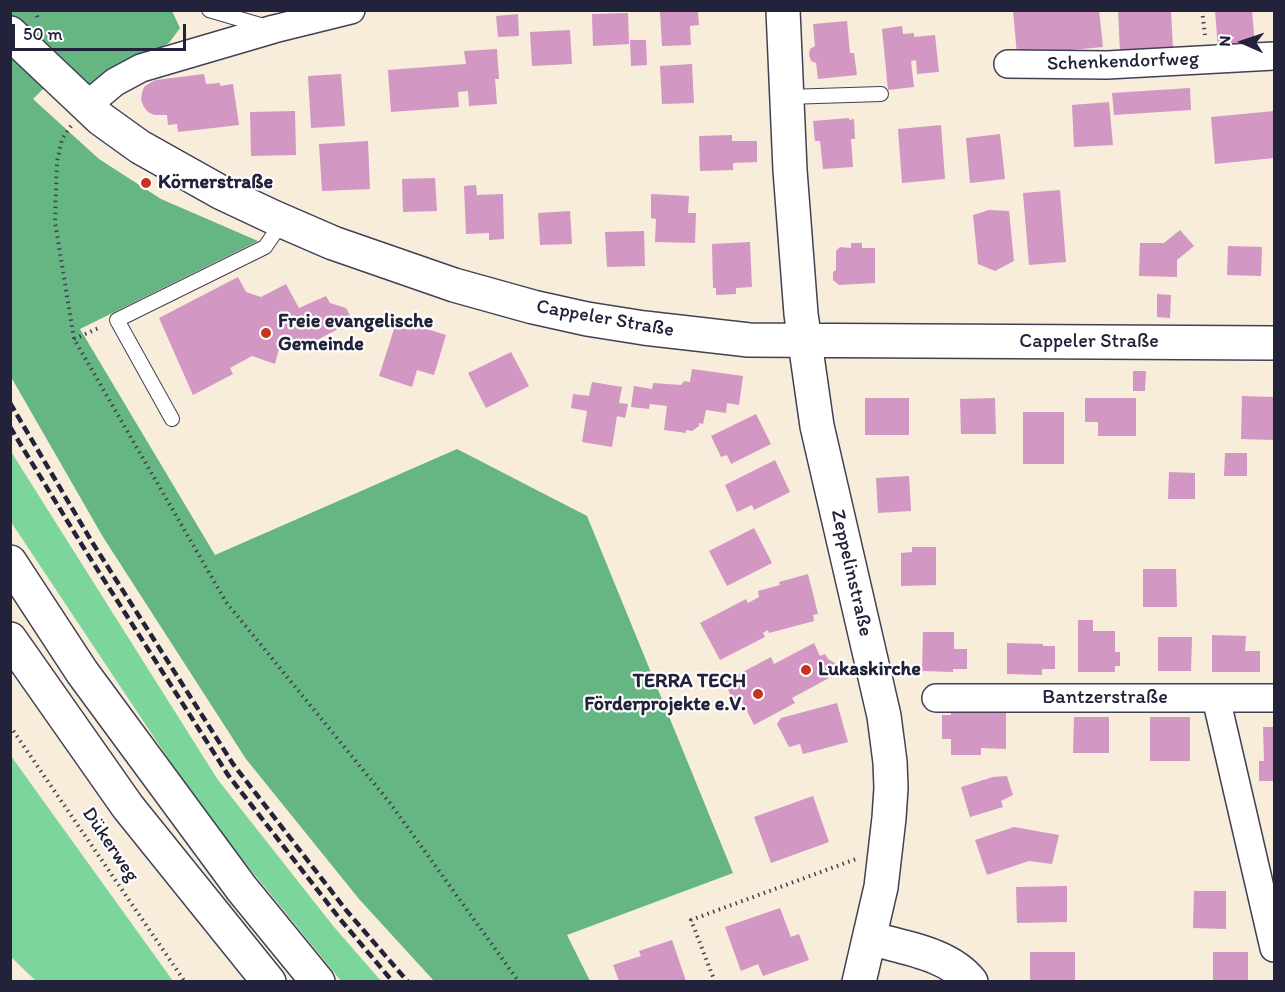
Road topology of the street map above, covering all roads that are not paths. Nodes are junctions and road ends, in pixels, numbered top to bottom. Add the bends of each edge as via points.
1 (209, 10) edge
2 (351, 10) edge
3 (783, 10) edge
4 (274, 29) junction
5 (10, 33) edge
6 (1275, 56) edge
7 (1008, 64) dead end
8 (881, 94) dead end
9 (786, 97) junction
10 (86, 106) junction
11 (283, 221) junction
12 (805, 341) junction
13 (1275, 343) edge
14 (172, 419) dead end
15 (10, 562) edge
16 (11, 640) edge
17 (936, 698) dead end
18 (1216, 698) junction
19 (1275, 698) edge
20 (870, 938) junction
21 (1275, 948) edge
22 (269, 981) edge
23 (318, 981) edge
24 (859, 981) edge
25 (971, 981) edge

1 - 4 lane
2 - 4 street
3 - 9 main road, Zeppelinstraße
4 - 10 street via 141,68 115,82
5 - 10 main road, Cappeler Straße
6 - 7 street, Schenkendorfweg via 1107,65
8 - 9 lane
9 - 12 main road, Zeppelinstraße
10 - 11 main road, Cappeler Straße via 140,147
11 - 12 main road, Cappeler Straße via 333,243 454,285 533,307 644,328
11 - 14 lane via 265,247 117,320
12 - 13 main road, Cappeler Straße
12 - 20 main road, Zeppelinstraße via 817,426 884,716 890,762 881,886
15 - 23 main road via 82,672 242,890
16 - 22 main road via 128,807
17 - 18 street, Bantzerstraße
18 - 19 street, Bantzerstraße
18 - 21 street
20 - 24 main road, Zeppelinstraße
20 - 25 main road via 924,953 958,969

